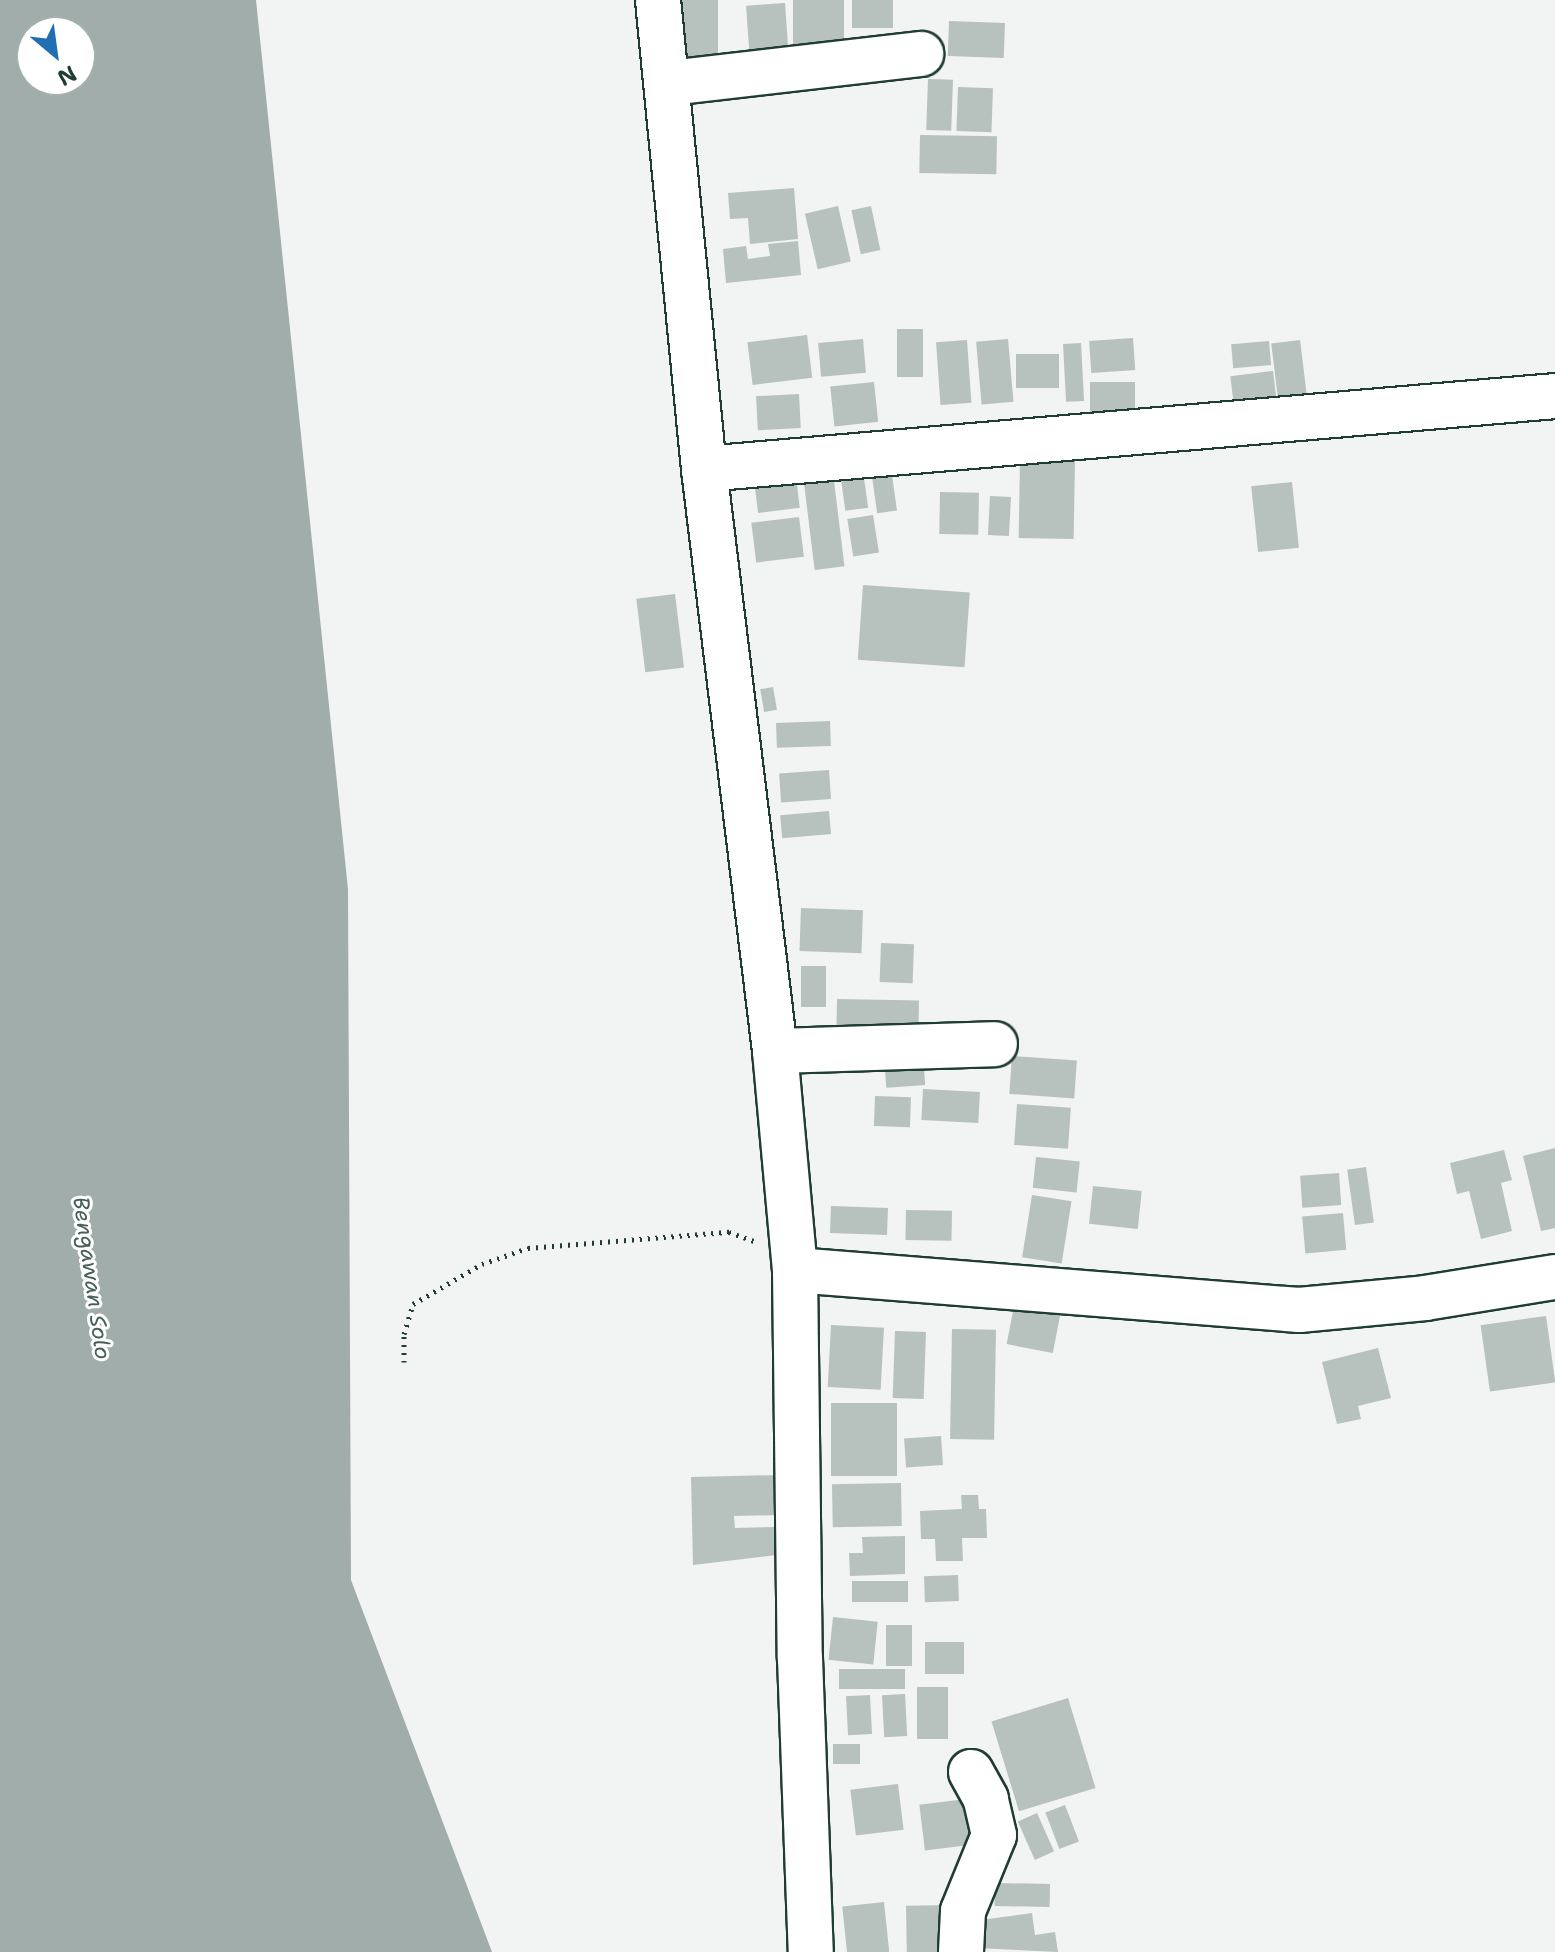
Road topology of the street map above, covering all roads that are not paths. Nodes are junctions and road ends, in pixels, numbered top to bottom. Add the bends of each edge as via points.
1 (658, 0) edge
2 (921, 54) dead end
3 (669, 83) junction
4 (1555, 396) edge
5 (704, 469) junction
6 (995, 1044) dead end
7 (775, 1051) junction
8 (795, 1270) junction
9 (1555, 1277) edge
10 (971, 1772) dead end
11 (811, 1952) edge
12 (961, 1952) edge

1 - 3 street
2 - 3 street
3 - 5 street
4 - 5 street
5 - 7 street
6 - 7 street
7 - 8 street
8 - 9 street via 1299,1310 1425,1298
8 - 11 street via 800,1658
10 - 12 street via 986,1799 994,1835 963,1911

